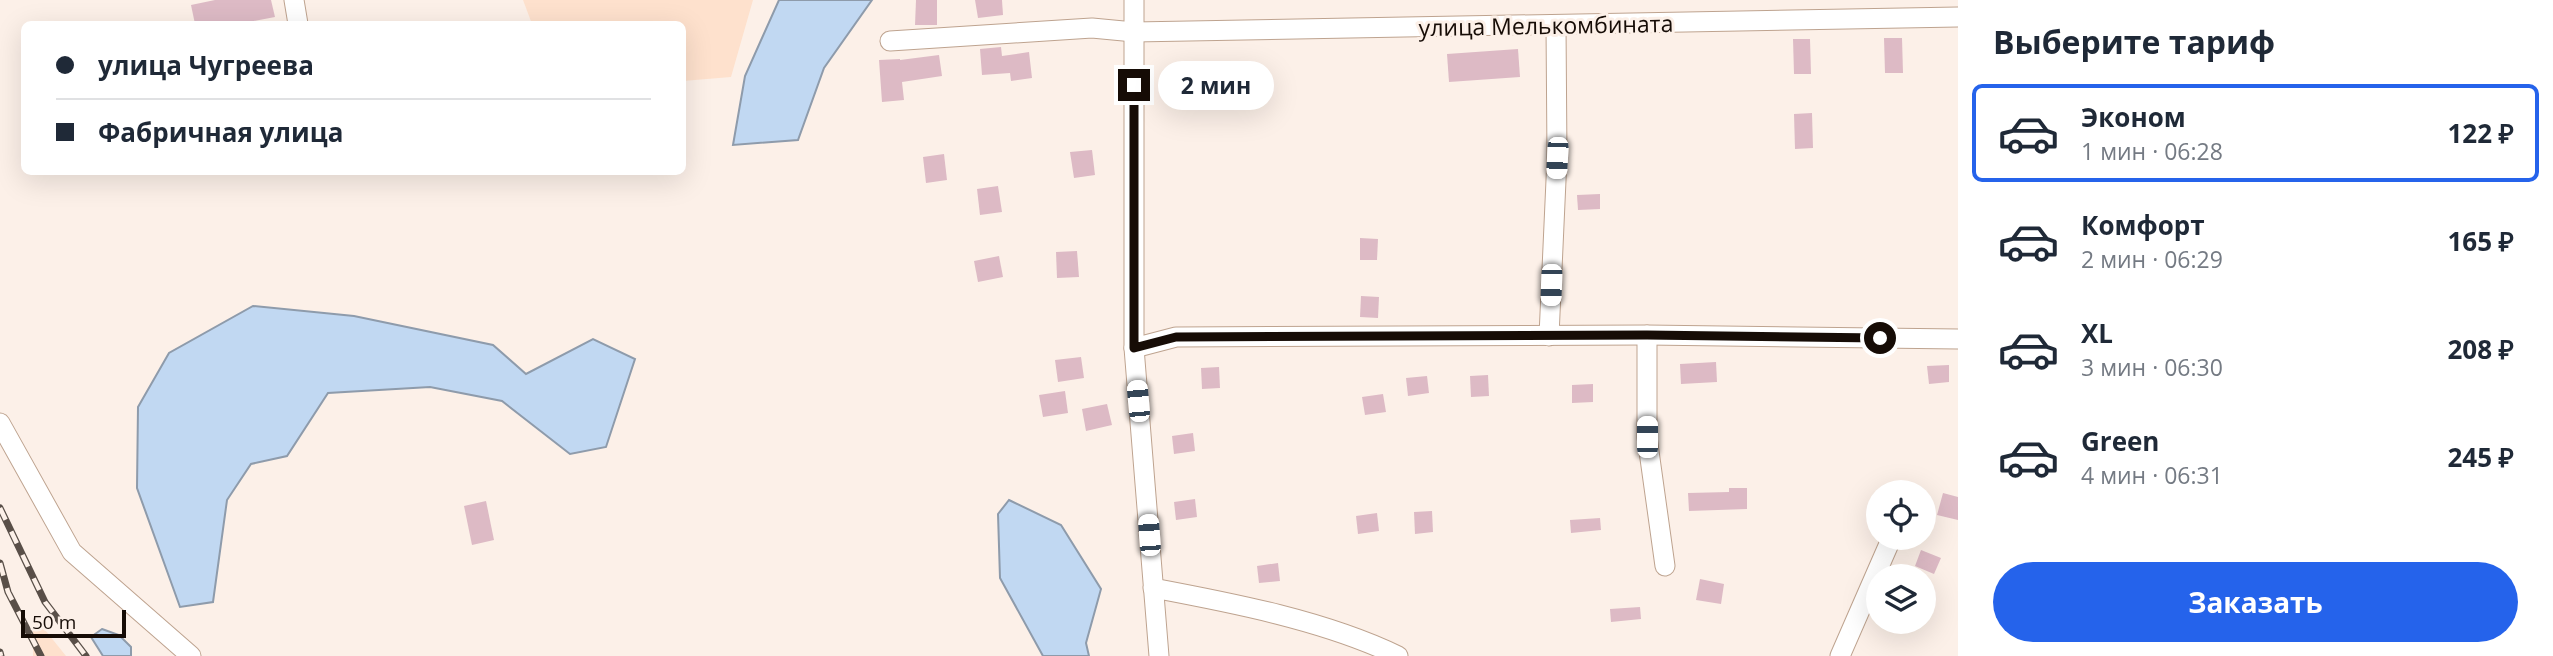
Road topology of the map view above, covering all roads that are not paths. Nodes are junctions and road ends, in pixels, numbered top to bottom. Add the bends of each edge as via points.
1 (293, 0) edge
2 (1134, 0) edge
3 (1958, 17) edge
4 (297, 21) edge
5 (1556, 25) junction
6 (1134, 32) junction
7 (890, 41) dead end
8 (1549, 335) junction
9 (1647, 335) junction
10 (1958, 339) edge
11 (1134, 348) junction
12 (0, 424) edge
13 (1886, 550) edge
14 (1665, 566) dead end
15 (1153, 588) junction
16 (191, 656) edge
17 (1159, 656) edge
18 (1398, 656) edge
19 (1840, 656) edge

1 - 4 street
2 - 6 street
3 - 5 street, улица Мелькомбината
5 - 6 street, улица Мелькомбината
5 - 8 street via 1557,158
6 - 7 street, улица Мелькомбината via 1092,28
6 - 11 street
8 - 9 street
8 - 11 street via 1176,337
9 - 10 street
9 - 14 street via 1647,437
11 - 15 street
12 - 16 street via 72,552
13 - 19 street
15 - 17 street
15 - 18 street via 1287,618 1374,644

